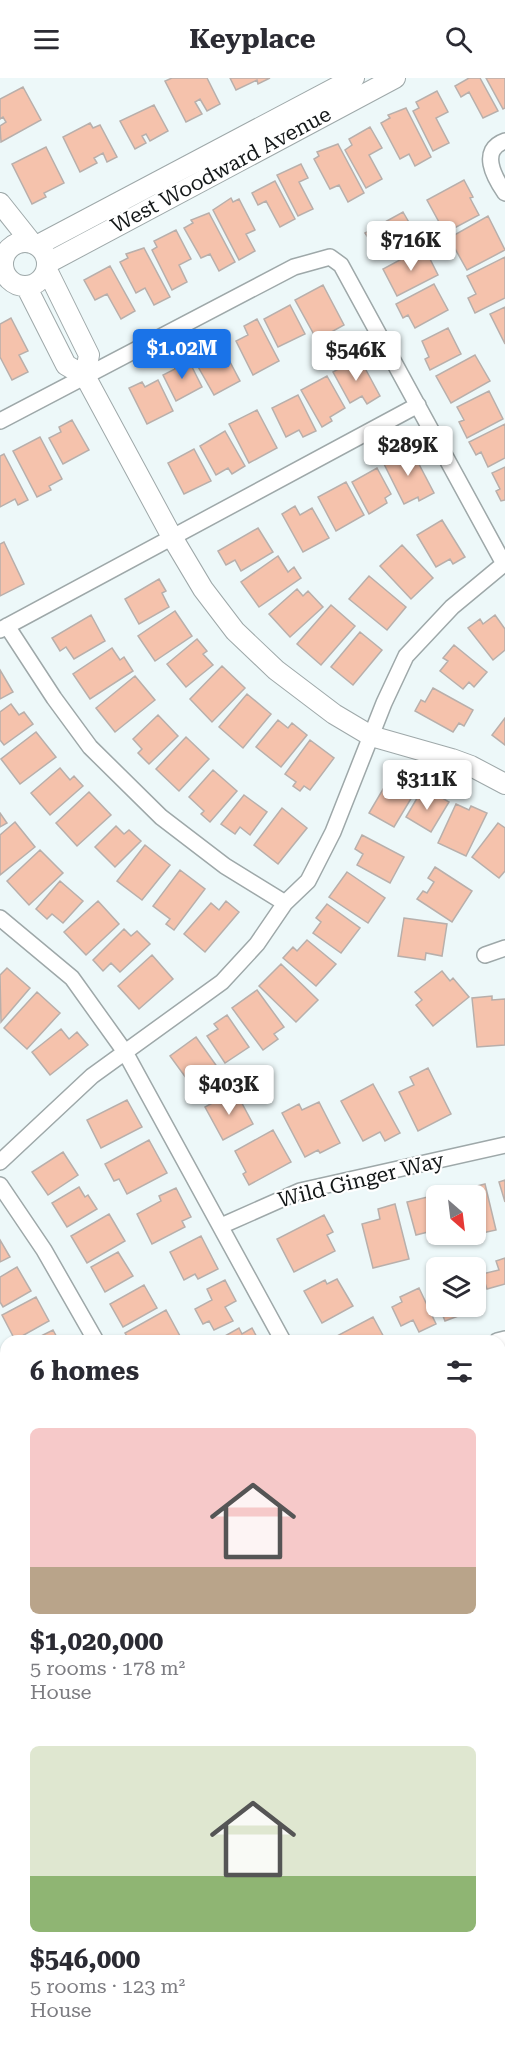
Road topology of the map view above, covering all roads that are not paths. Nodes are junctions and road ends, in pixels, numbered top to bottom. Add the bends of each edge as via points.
1 (354, 78) edge
2 (395, 78) edge
3 (505, 141) edge
4 (505, 193) edge
5 (0, 203) edge
6 (34, 243) junction
7 (2, 254) edge
8 (47, 267) junction
9 (13, 286) edge
10 (85, 376) junction
11 (418, 405) junction
12 (0, 420) edge
13 (172, 537) junction
14 (504, 563) edge
15 (3, 628) edge
16 (371, 736) junction
17 (505, 784) edge
18 (285, 903) junction
19 (0, 918) edge
20 (505, 948) edge
21 (485, 955) dead end
22 (125, 1052) junction
23 (505, 1144) edge
24 (0, 1162) edge
25 (0, 1185) edge
26 (221, 1226) junction
27 (93, 1335) edge
28 (280, 1335) edge

1 - 6 street, West Woodward Avenue
2 - 8 street, West Woodward Avenue
3 - 4 street via 498,143 491,153 490,164
5 - 6 street
6 - 7 street via 16,243
6 - 8 street via 43,250
7 - 9 street via 5,272
8 - 9 street via 39,281
8 - 10 street via 89,355
9 - 10 street via 66,365
10 - 11 street via 294,267 330,257 341,265
10 - 12 street
10 - 13 street
11 - 13 street
11 - 14 street
13 - 15 street
13 - 16 street via 203,589 235,631 276,670 334,714
14 - 16 street via 452,607 406,656
15 - 18 street via 90,747 160,817 225,866
16 - 17 street via 452,759
16 - 18 street via 333,832 308,881
18 - 22 street via 257,944 222,982
19 - 22 street via 72,978
20 - 21 street
22 - 24 street via 62,1103
22 - 26 street
23 - 26 street, Wild Ginger Way via 300,1191
25 - 27 street via 44,1250
26 - 28 street

